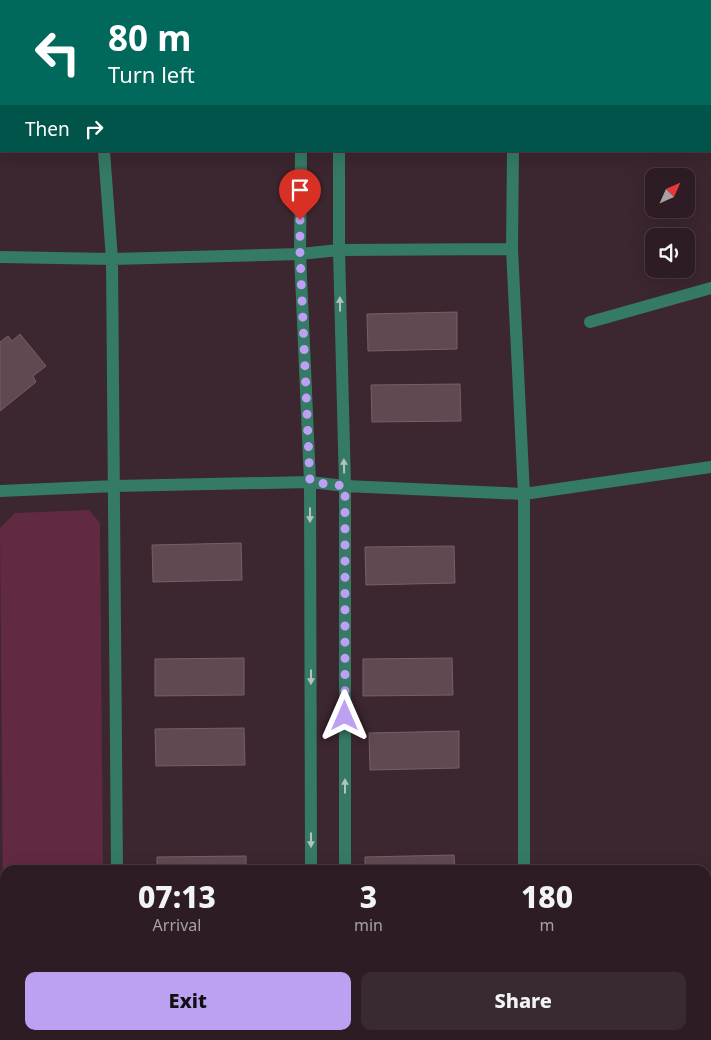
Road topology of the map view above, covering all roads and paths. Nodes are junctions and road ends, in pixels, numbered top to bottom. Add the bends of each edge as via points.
1 (104, 152) edge
2 (301, 152) edge
3 (340, 152) edge
4 (513, 152) edge
5 (512, 249) junction
6 (339, 250) junction
7 (300, 254) junction
8 (0, 257) edge
9 (112, 259) junction
10 (711, 288) edge
11 (590, 322) dead end
12 (711, 467) edge
13 (310, 482) junction
14 (115, 486) junction
15 (345, 486) junction
16 (0, 491) edge
17 (524, 494) junction
18 (117, 865) edge
19 (311, 865) edge
20 (345, 865) edge
21 (524, 865) edge

1 - 9 street
2 - 7 street
3 - 6 street
4 - 5 street
5 - 6 street
5 - 17 street
6 - 7 street
15 -> 6 street
7 - 9 street
7 - 13 street
8 - 9 street
9 - 14 street
10 - 11 street
12 - 17 street
13 - 14 street
13 - 15 street
13 -> 19 street
14 - 16 street
14 - 18 street
15 - 17 street
20 -> 15 street
17 - 21 street

